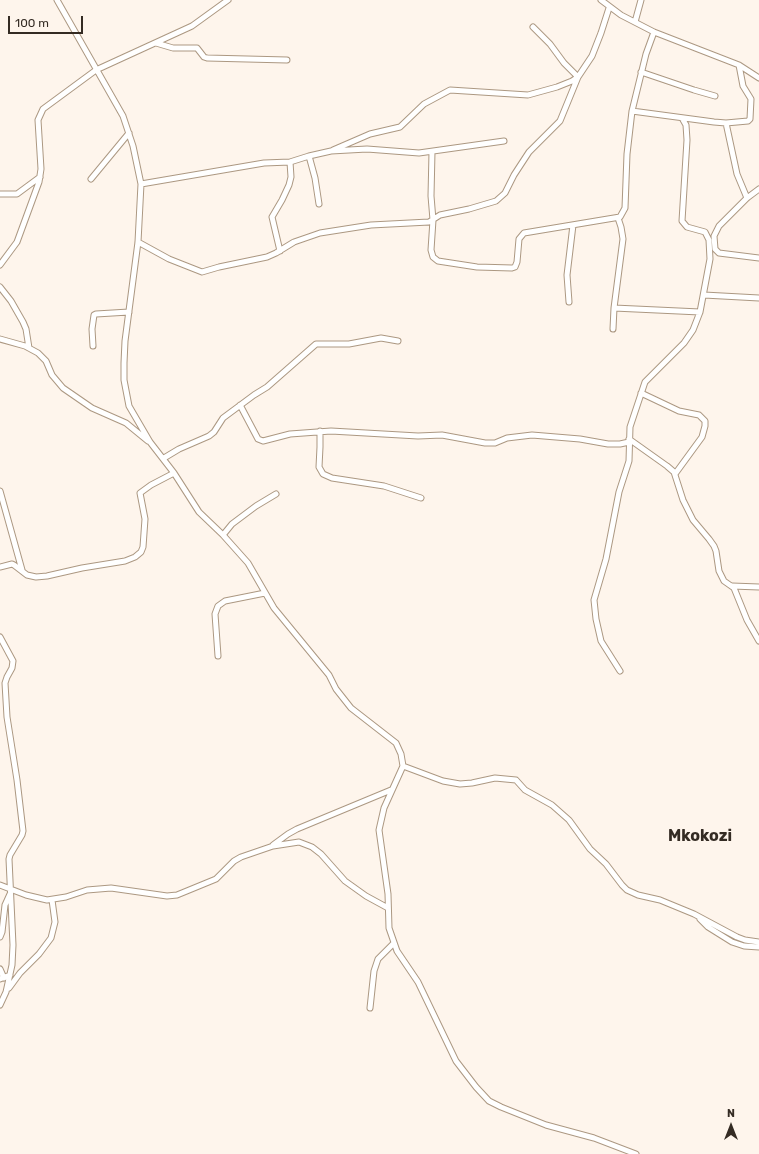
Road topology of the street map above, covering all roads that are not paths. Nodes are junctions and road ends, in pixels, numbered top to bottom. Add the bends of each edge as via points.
1 (57, 0) edge
2 (228, 0) edge
3 (601, 0) edge
4 (641, 0) edge
5 (609, 8) junction
6 (636, 22) junction
7 (533, 26) dead end
8 (654, 32) junction
9 (156, 43) junction
10 (288, 60) dead end
11 (739, 65) junction
12 (96, 70) junction
13 (641, 72) junction
14 (578, 77) junction
15 (759, 78) edge
16 (715, 96) dead end
17 (632, 111) junction
18 (682, 118) junction
19 (726, 123) junction
20 (129, 133) junction
21 (504, 141) dead end
22 (331, 151) junction
23 (432, 152) junction
24 (309, 156) junction
25 (290, 162) junction
26 (40, 177) junction
27 (91, 179) dead end
28 (141, 184) junction
29 (759, 189) edge
30 (0, 194) edge
31 (747, 198) junction
32 (319, 204) dead end
33 (618, 218) junction
34 (434, 220) junction
35 (573, 225) junction
36 (138, 242) junction
37 (280, 251) junction
38 (759, 258) edge
39 (0, 265) edge
40 (0, 287) edge
41 (704, 295) junction
42 (759, 298) edge
43 (569, 302) dead end
44 (614, 308) junction
45 (129, 312) junction
46 (700, 312) junction
47 (612, 329) dead end
48 (0, 339) edge
49 (398, 341) dead end
50 (93, 346) dead end
51 (30, 348) junction
52 (642, 393) junction
53 (240, 405) junction
54 (320, 431) junction
55 (629, 441) junction
56 (150, 442) junction
57 (164, 458) junction
58 (174, 473) junction
59 (675, 474) junction
60 (0, 491) edge
61 (276, 494) dead end
62 (421, 498) dead end
63 (223, 535) junction
64 (0, 567) edge
65 (22, 570) junction
66 (732, 586) junction
67 (759, 587) edge
68 (265, 593) junction
69 (0, 637) edge
70 (759, 642) edge
71 (218, 656) dead end
72 (620, 671) dead end
73 (403, 766) junction
74 (391, 790) junction
75 (272, 846) junction
76 (0, 885) edge
77 (11, 891) junction
78 (52, 900) junction
79 (388, 908) junction
80 (694, 914) junction
81 (0, 937) edge
82 (759, 942) edge
83 (394, 943) junction
84 (759, 947) edge
85 (0, 969) edge
86 (10, 976) junction
87 (2, 978) edge
88 (6, 992) junction
89 (0, 1005) edge
90 (370, 1008) dead end
91 (636, 1154) edge

1 - 12 street
2 - 9 street via 192,26
3 - 5 street
4 - 6 street
5 - 6 street
5 - 14 street via 592,56
6 - 8 street
7 - 14 street
8 - 11 street
8 - 13 street
9 - 10 street via 173,48 196,48 207,58
9 - 12 street
11 - 15 street
11 - 19 street via 744,88 751,99 750,120
12 - 20 street via 123,116
12 - 26 street via 46,105 40,113
13 - 16 street
13 - 17 street
14 - 22 street via 557,87 528,95 450,90 424,104 400,127 370,134
14 - 34 street via 560,121 529,152 502,196 489,204 440,215
17 - 18 street
17 - 33 street via 625,208
18 - 19 street
18 - 41 street via 687,135 682,221 686,227 705,232 708,237 710,258
19 - 31 street via 737,174
20 - 27 street
20 - 28 street
21 - 23 street
22 - 23 street
22 - 24 street
23 - 34 street via 431,196
24 - 25 street
24 - 32 street
25 - 28 street via 264,163
25 - 37 street via 291,177 272,216
26 - 30 street via 17,194
26 - 39 street via 17,242
28 - 36 street
29 - 31 street
31 - 38 street via 717,229 714,236 715,246 719,253
33 - 35 street
33 - 44 street via 622,239
34 - 35 street via 431,250 433,257 438,261 477,267 514,268 524,233
34 - 37 street via 333,230 309,236
35 - 43 street via 567,275
36 - 37 street via 169,259 202,272 267,257
36 - 45 street
40 - 51 street via 23,322
41 - 42 street
41 - 46 street
44 - 46 street
44 - 47 street
45 - 50 street via 94,315
45 - 56 street via 124,363 126,394 129,406
46 - 52 street via 689,337 648,379
48 - 51 street
49 - 53 street via 381,338 349,344 316,344 267,387
51 - 56 street via 46,361 52,375 63,388 92,408 126,423
52 - 55 street via 630,427
52 - 59 street via 679,411 699,416 705,421 702,436
53 - 54 street via 258,439 262,441 290,434
53 - 57 street via 221,420 209,436
54 - 55 street via 442,435 492,444 507,438 532,435 608,444
54 - 62 street via 319,466 323,474 332,478 384,486
55 - 59 street
55 - 72 street via 629,461 619,492 606,560 594,600 601,641
56 - 57 street
57 - 58 street
58 - 63 street via 199,512
58 - 65 street via 140,493 144,515 143,547 135,557 47,576 29,576
59 - 66 street via 693,520 715,549 719,571 724,581
60 - 65 street
61 - 63 street via 232,524
63 - 68 street via 248,563
64 - 65 street via 12,564
66 - 67 street
66 - 70 street
68 - 71 street via 225,601 218,606 215,614
68 - 73 street via 329,675 351,708 396,743
69 - 77 street via 13,661 6,683 7,717 23,831 9,857
73 - 74 street
73 - 80 street via 443,781 460,784 472,784 495,778 516,780 525,790 552,805 570,820 590,849 627,890
74 - 75 street via 297,829
74 - 79 street via 379,830
75 - 78 street via 237,859 216,879 177,895 167,896 111,888 87,890
75 - 79 street via 299,842 312,847 345,881
76 - 77 street
77 - 78 street
77 - 81 street
77 - 86 street via 13,945
78 - 88 street via 55,926 51,938
79 - 83 street via 389,928
80 - 82 street via 736,937
80 - 84 street via 708,927 732,942
83 - 90 street via 378,959 374,971
83 - 91 street via 418,982 456,1061 489,1101 546,1126 594,1138
85 - 87 street
86 - 87 street
86 - 88 street
88 - 89 street

